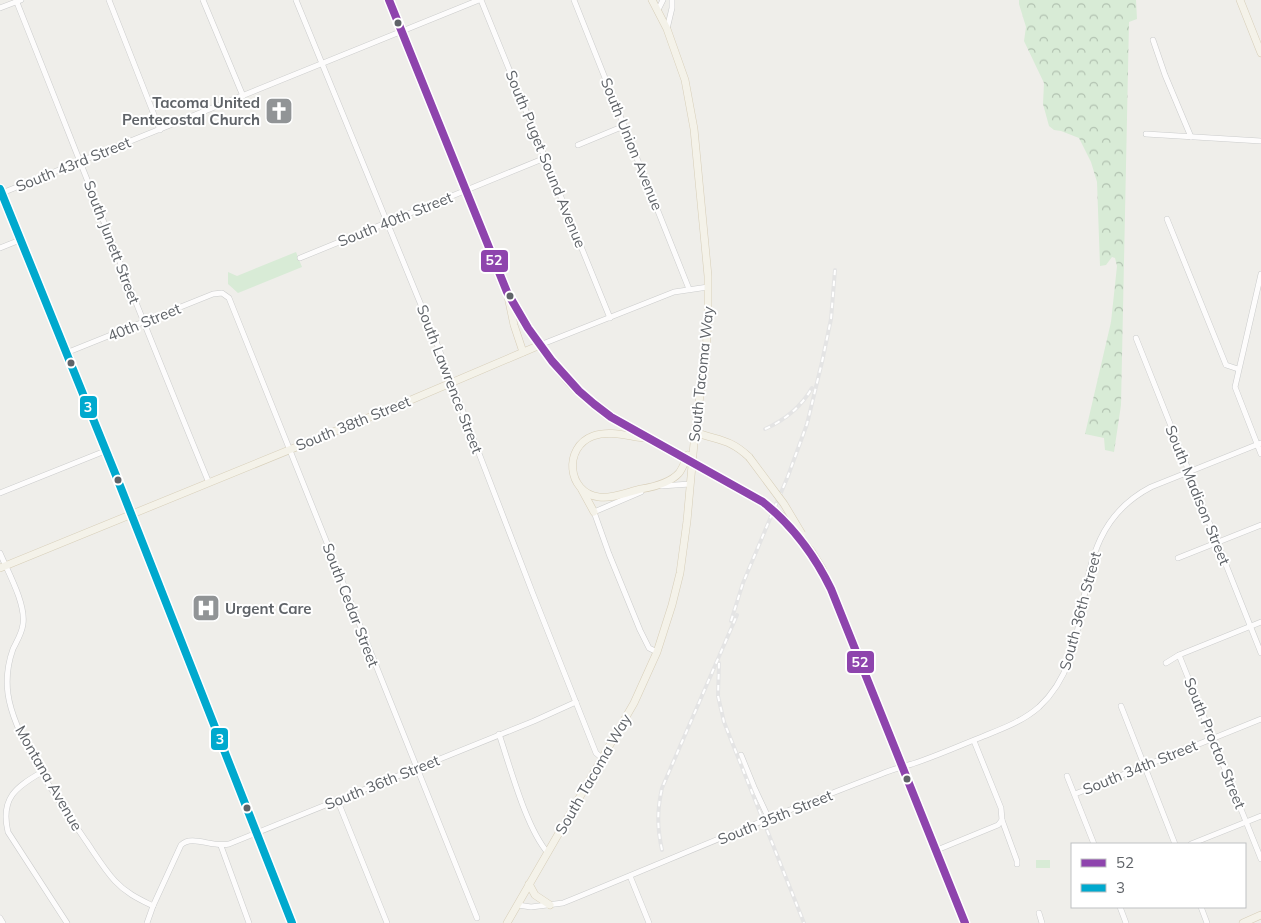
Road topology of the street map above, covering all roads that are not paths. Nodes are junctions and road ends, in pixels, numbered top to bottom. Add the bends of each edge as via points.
1 (108, 0) edge
2 (203, 0) edge
3 (296, 0) edge
4 (389, 0) edge
5 (480, 0) edge
6 (574, 0) edge
7 (652, 0) edge
8 (663, 0) edge
9 (672, 0) edge
10 (1240, 0) edge
11 (18, 1) edge
12 (0, 8) edge
13 (658, 10) junction
14 (667, 28) junction
15 (402, 31) junction
16 (1153, 40) dead end
17 (1261, 53) edge
18 (322, 63) junction
19 (242, 96) junction
20 (624, 126) junction
21 (160, 130) junction
22 (1146, 134) dead end
23 (1191, 137) junction
24 (1261, 141) edge
25 (578, 145) dead end
26 (545, 158) junction
27 (81, 162) junction
28 (465, 190) junction
29 (1, 191) edge
30 (1167, 219) dead end
31 (387, 223) junction
32 (20, 240) junction
33 (0, 248) edge
34 (300, 258) dead end
35 (1261, 276) edge
36 (708, 287) junction
37 (689, 289) junction
38 (507, 292) junction
39 (224, 294) joint
40 (610, 318) junction
41 (143, 322) junction
42 (1136, 338) dead end
43 (540, 345) junction
44 (523, 352) junction
45 (66, 353) junction
46 (1238, 369) junction
47 (452, 382) junction
48 (695, 432) junction
49 (648, 439) junction
50 (694, 443) junction
51 (1259, 444) edge
52 (290, 449) junction
53 (105, 451) junction
54 (1261, 454) edge
55 (1188, 471) junction
56 (209, 483) junction
57 (690, 484) junction
58 (653, 487) junction
59 (582, 490) junction
60 (0, 493) edge
61 (594, 512) junction
62 (130, 514) junction
63 (1261, 525) edge
64 (1217, 543) junction
65 (812, 552) junction
66 (0, 553) edge
67 (1178, 558) dead end
68 (3, 567) edge
69 (1261, 622) edge
70 (1250, 626) junction
71 (657, 652) junction
72 (1261, 653) edge
73 (1179, 655) junction
74 (1166, 663) dead end
75 (576, 702) junction
76 (1121, 706) dead end
77 (1030, 714) joint
78 (1261, 719) edge
79 (499, 734) junction
80 (1213, 738) junction
81 (974, 741) junction
82 (741, 754) dead end
83 (602, 758) junction
84 (903, 766) junction
85 (1144, 766) junction
86 (417, 768) junction
87 (42, 772) junction
88 (1067, 776) dead end
89 (1074, 794) junction
90 (337, 799) junction
91 (1261, 816) edge
92 (769, 819) junction
93 (1002, 820) junction
94 (1246, 822) junction
95 (256, 833) junction
96 (1094, 843) edge
97 (1175, 843) edge
98 (1194, 843) edge
99 (221, 846) junction
100 (936, 850) junction
101 (548, 852) junction
102 (1261, 859) edge
103 (1017, 864) dead end
104 (630, 876) junction
105 (530, 884) junction
106 (518, 905) junction
107 (550, 905) junction
108 (153, 906) junction
109 (1120, 908) edge
110 (1200, 908) edge
111 (1038, 913) dead end
112 (1261, 915) edge
113 (0, 918) edge
114 (477, 918) dead end
115 (3, 923) edge
116 (67, 923) edge
117 (147, 923) edge
118 (249, 923) edge
119 (292, 923) edge
120 (387, 923) edge
121 (507, 923) edge
122 (649, 923) edge
123 (966, 923) edge
124 (1042, 923) edge
125 (1126, 923) edge
126 (1207, 923) edge
127 (1243, 923) edge

1 - 21 street
2 - 19 street
3 - 18 street, South Lawrence Street
4 - 15 street
5 - 15 street, South 43rd Street
5 - 26 street, South Puget Sound Avenue
6 - 20 street, South Union Avenue
7 - 13 main road, South Tacoma Way
8 - 13 street
9 - 14 street
10 - 17 main road
11 - 12 street
11 - 27 street, South Junett Street
13 - 14 main road, South Tacoma Way
14 - 36 main road, South Tacoma Way via 685,80 692,120
15 - 18 street, South 43rd Street
15 - 28 street
16 - 23 street
18 - 19 street, South 43rd Street
18 - 31 street, South Lawrence Street
19 - 21 street, South 43rd Street
20 - 25 street
20 - 37 street, South Union Avenue
21 - 27 street, South 43rd Street
22 - 23 street
23 - 24 street
26 - 28 street, South 40th Street
26 - 40 street, South Puget Sound Avenue
27 - 29 street, South 43rd Street
27 - 41 street, South Junett Street
28 - 31 street, South 40th Street
28 - 38 street
29 - 32 main road
30 - 46 street via 1226,365
31 - 34 street, South 40th Street
31 - 47 street, South Lawrence Street
32 - 33 street
32 - 45 main road
35 - 46 street
36 - 37 street, South 38th Street
36 - 48 main road, South Tacoma Way via 706,351
37 - 40 street, South 38th Street
38 - 43 street
38 - 44 main road
39 - 41 street, 40th Street via 213,294
39 - 52 street, South Cedar Street via 232,304
40 - 43 street, South 38th Street
41 - 45 street, 40th Street
41 - 56 street, South Junett Street
42 - 55 street, South Madison Street
43 - 44 main road, South 38th Street
43 - 49 main road via 590,403
44 - 47 main road, South 38th Street
45 - 53 main road
46 - 51 street via 1235,387
47 - 52 main road, South 38th Street
47 - 75 street, South Lawrence Street
48 - 50 main road, South Tacoma Way
48 - 65 main road, bridge via 726,440 749,457 784,504
49 - 59 main road via 603,434 582,443 572,463
49 - 65 main road, bridge via 763,502 782,516
50 - 57 main road, South Tacoma Way
50 - 58 main road via 681,471
51 - 54 street
51 - 55 street, South 36th Street
52 - 56 main road, South 38th Street
52 - 86 street, South Cedar Street
53 - 60 street
53 - 62 main road
55 - 64 street, South Madison Street
55 - 77 street, South 36th Street via 1138,495 1106,528 1092,559 1071,655 1063,676
56 - 62 main road, South 38th Street
57 - 58 street
57 - 71 main road, South Tacoma Way via 680,573
58 - 59 main road via 602,498
58 - 61 street
59 - 61 main road
61 - 71 street via 640,630 649,648
62 - 68 main road, South 38th Street
62 - 95 main road
63 - 64 street
64 - 67 street
64 - 70 street, South Madison Street
65 - 84 main road, bridge via 828,582
66 - 68 street
68 - 87 street, Montana Avenue via 21,605 23,622 8,670 8,694 16,721
69 - 70 street
70 - 72 street, South Madison Street
70 - 73 street
71 - 83 main road, South Tacoma Way via 634,703
73 - 74 street
73 - 80 street, South Proctor Street
75 - 79 street, South 36th Street
75 - 83 street, South Lawrence Street via 596,753
76 - 85 street
77 - 81 street, South 35th Street
78 - 80 street, South 34th Street
79 - 86 street, South 36th Street
79 - 101 street via 530,822
80 - 85 street, South 34th Street
80 - 94 street, South Proctor Street
81 - 84 street, South 35th Street
81 - 93 street via 1001,808
82 - 92 street
83 - 101 main road, South Tacoma Way
84 - 92 street, South 35th Street
84 - 100 main road
85 - 89 street, South 34th Street
85 - 97 street
86 - 90 street, South 36th Street
86 - 114 street, South Cedar Street
87 - 108 street, Montana Avenue via 115,881
87 - 116 street via 7,794 1,817
88 - 89 street
89 - 96 street
90 - 95 street, South 36th Street
90 - 120 street
91 - 94 street
92 - 104 street, South 35th Street
93 - 100 street via 998,825
93 - 103 street
94 - 98 street
94 - 102 street, South Proctor Street
95 - 99 street, South 36th Street
95 - 119 main road
99 - 108 street via 185,841
99 - 118 street
100 - 123 main road
101 - 105 main road, South Tacoma Way
104 - 107 street, South 35th Street via 563,903
104 - 122 street
105 - 106 main road, South Tacoma Way
105 - 107 main road via 535,895
106 - 107 street, South 35th Street
106 - 121 main road, South Tacoma Way
108 - 117 street
109 - 125 street
110 - 126 street
111 - 124 street
112 - 127 main road
113 - 115 street

